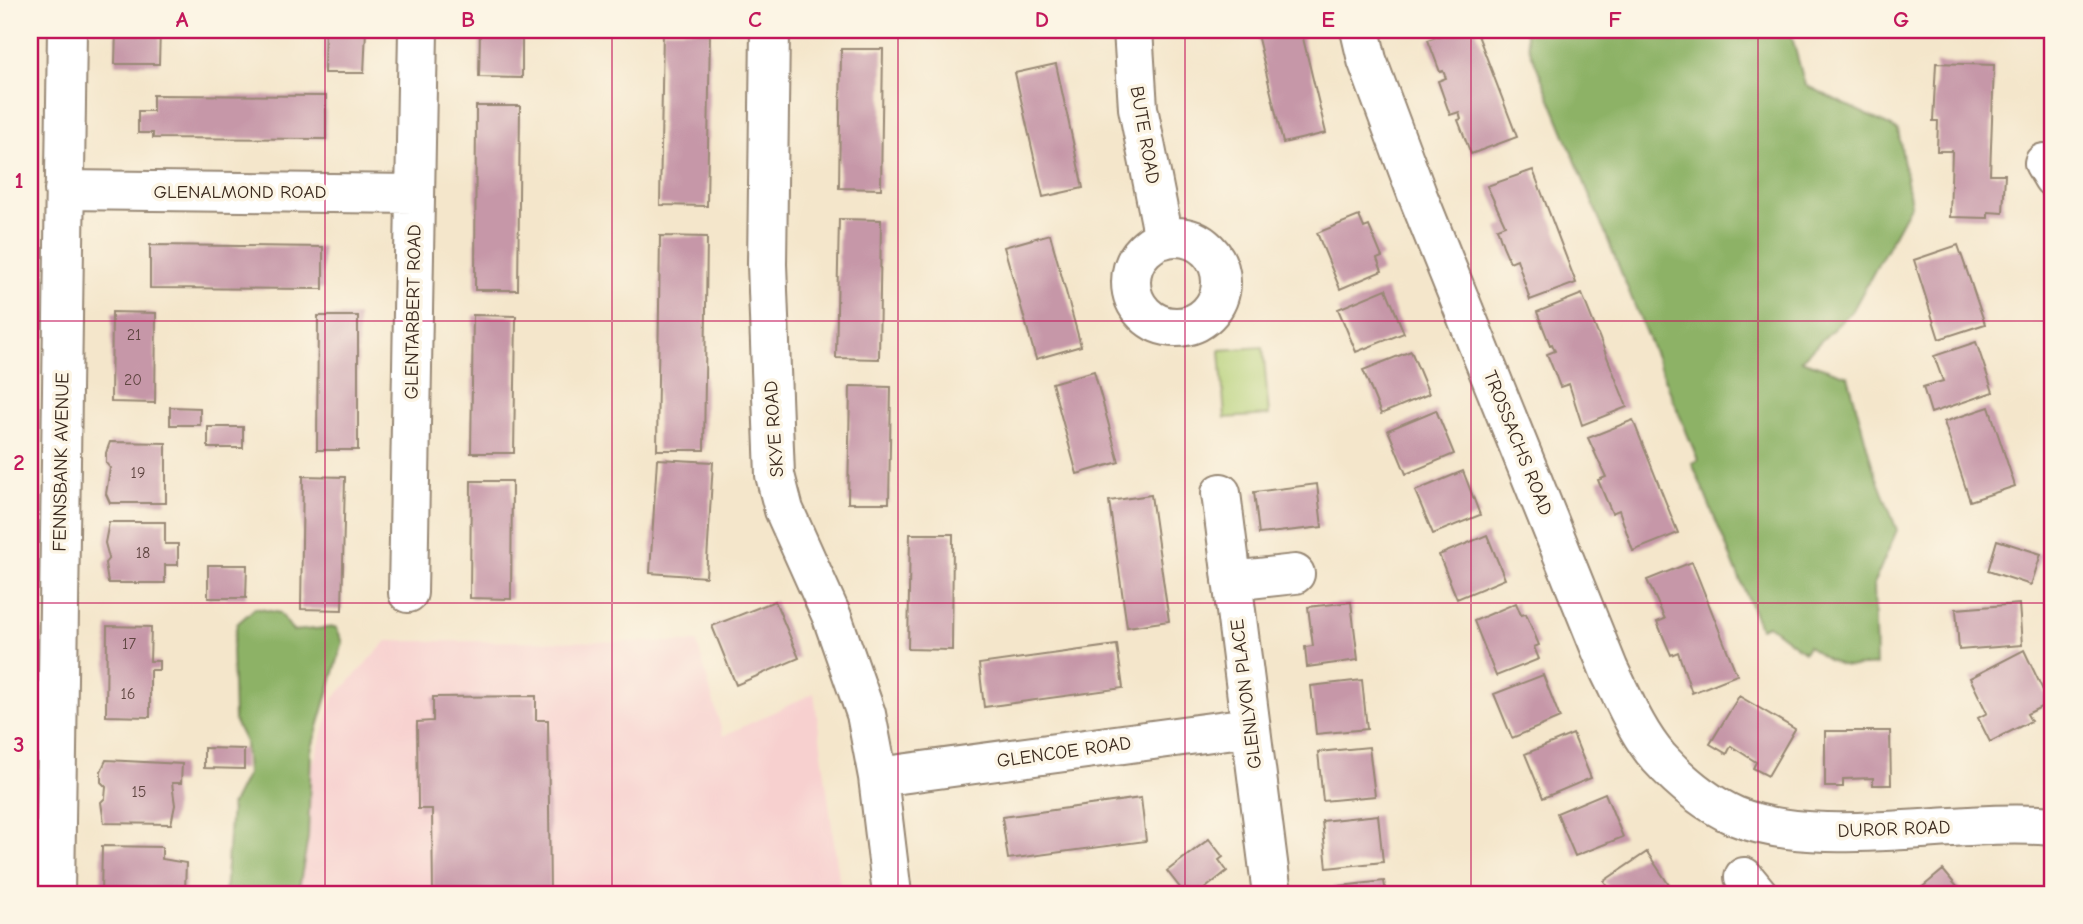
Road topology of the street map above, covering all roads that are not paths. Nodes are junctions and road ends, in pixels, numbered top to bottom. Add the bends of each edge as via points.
1 (67, 30) edge
2 (418, 30) edge
3 (770, 30) edge
4 (1133, 30) edge
5 (1360, 30) edge
6 (64, 190) junction
7 (415, 194) junction
8 (1164, 239) dead end
9 (1221, 493) dead end
10 (1295, 574) dead end
11 (1232, 581) junction
12 (408, 593) dead end
13 (1249, 727) junction
14 (878, 776) junction
15 (1735, 816) joint
16 (2053, 826) edge
17 (55, 894) edge
18 (892, 894) edge
19 (1272, 894) edge

1 - 6 street, FENNSBANK AVENUE
2 - 7 street, GLENTARBERT ROAD
3 - 14 street, SKYE ROAD via 767,264 775,475 784,510 849,662 866,713
4 - 8 street, BUTE ROAD via 1138,108
5 - 15 street, TROSSACHS ROAD via 1417,194 1609,670 1658,757 1694,792
6 - 7 street, GLENALMOND ROAD
6 - 17 street, FENNSBANK AVENUE
7 - 12 street, GLENTARBERT ROAD
9 - 11 street, GLENLYON PLACE
10 - 11 street
11 - 13 street, GLENLYON PLACE
13 - 14 street, GLENCOE ROAD
13 - 19 street, GLENLYON PLACE
14 - 18 street, SKYE ROAD
15 - 16 street, DUROR ROAD via 1824,831

